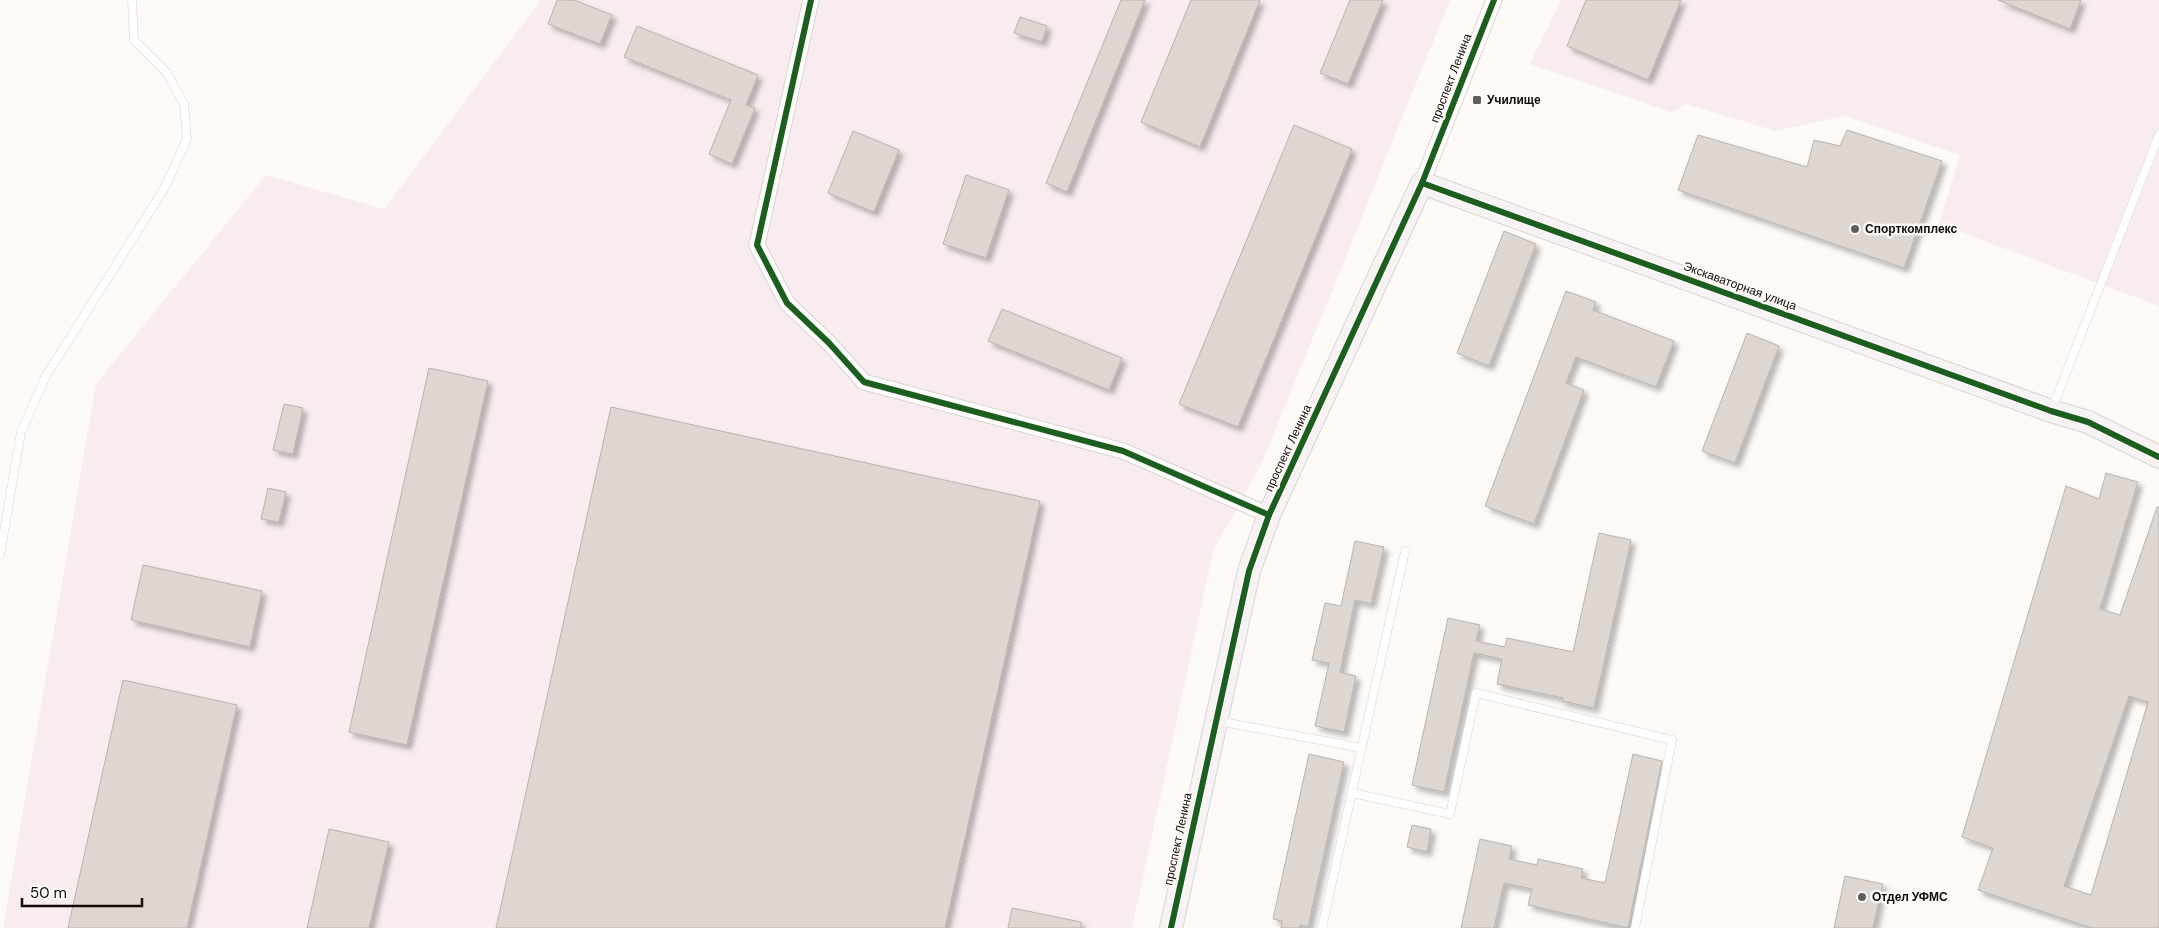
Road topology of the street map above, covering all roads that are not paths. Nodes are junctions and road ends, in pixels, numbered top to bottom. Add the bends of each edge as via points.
1 (132, 0) edge
2 (811, 0) edge
3 (1494, 0) edge
4 (2159, 134) edge
5 (1422, 183) junction
6 (2051, 411) junction
7 (2159, 457) edge
8 (1269, 515) junction
9 (1405, 551) dead end
10 (0, 555) edge
11 (1216, 720) junction
12 (1362, 748) junction
13 (1352, 793) junction
14 (1171, 928) edge
15 (1322, 928) edge
16 (1635, 928) edge

1 - 10 lane via 134,40 167,73 184,104 186,139 164,189 43,384 21,432
2 - 8 street via 757,245 787,303 864,382 1123,451
3 - 5 street, проспект Ленина
4 - 6 lane
5 - 6 street, Экскаваторная улица
5 - 8 street, проспект Ленина
6 - 7 street, Экскаваторная улица via 2088,422
8 - 11 street, проспект Ленина via 1249,571
9 - 12 lane
11 - 12 lane
11 - 14 street, проспект Ленина
12 - 13 lane
13 - 15 lane
13 - 16 lane via 1450,814 1476,693 1672,740

